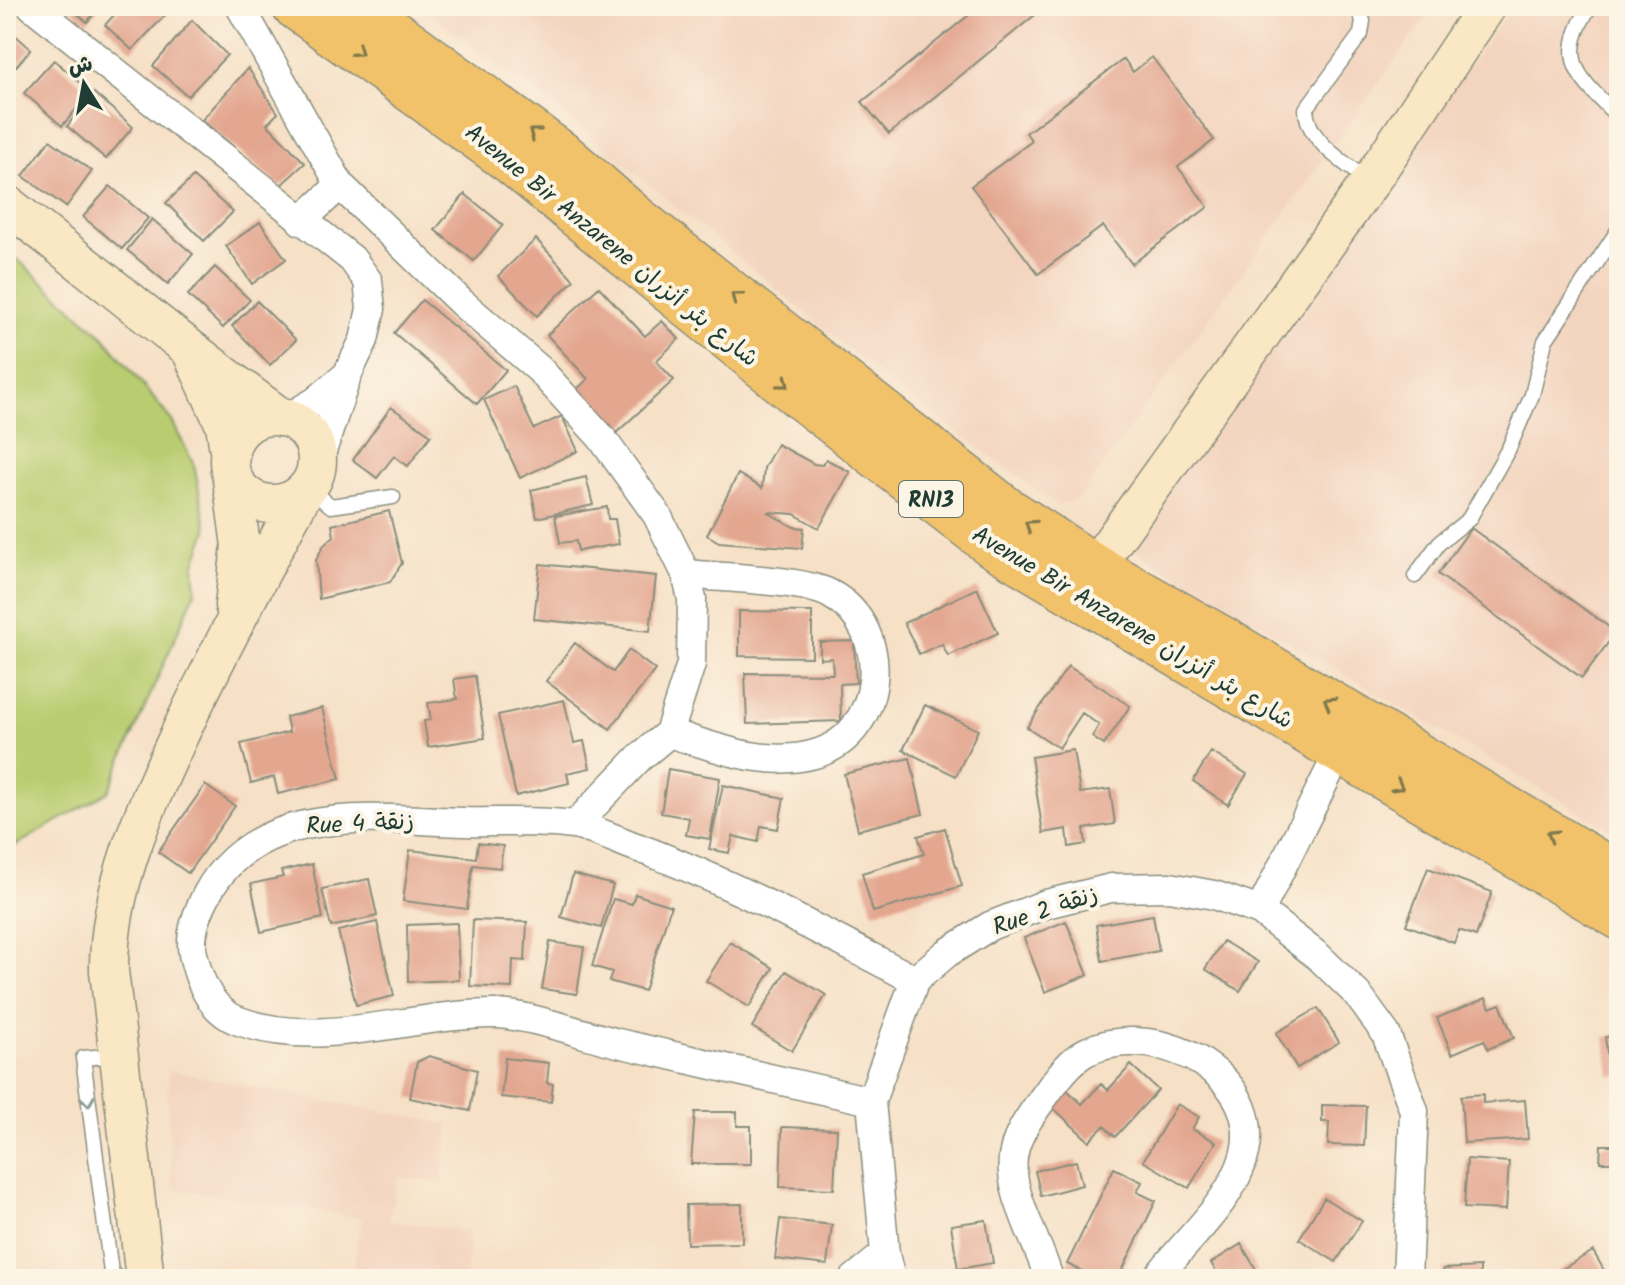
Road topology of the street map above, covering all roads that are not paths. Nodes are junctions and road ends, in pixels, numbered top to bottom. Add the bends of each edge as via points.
1 (32, 6) edge
2 (240, 6) edge
3 (294, 6) edge
4 (359, 6) edge
5 (1358, 6) edge
6 (1487, 6) edge
7 (1590, 6) edge
8 (1619, 118) edge
9 (1370, 182) junction
10 (340, 185) junction
11 (6, 204) edge
12 (301, 221) junction
13 (1619, 229) edge
14 (192, 353) junction
15 (348, 373) junction
16 (283, 418) junction
17 (230, 464) junction
18 (310, 482) junction
19 (393, 497) dead end
20 (686, 574) junction
21 (1415, 576) dead end
22 (1085, 581) junction
23 (231, 628) junction
24 (669, 733) junction
25 (1339, 752) junction
26 (575, 825) junction
27 (1619, 875) edge
28 (1260, 911) junction
29 (1619, 917) edge
30 (915, 980) junction
31 (117, 1055) junction
32 (871, 1101) junction
33 (888, 1266) edge
34 (118, 1279) edge
35 (145, 1279) edge
36 (854, 1279) edge
37 (1049, 1279) edge
38 (1156, 1279) edge
39 (1407, 1279) edge

1 - 12 street
2 - 10 street
3 -> 22 main road, Avenue Bir Anzarene شارع بئر أنزران / RN13 via 511,162 992,545
22 -> 4 main road, Avenue Bir Anzarene شارع بئر أنزران / RN13 via 1005,508 565,156
5 - 9 lane via 1361,34 1306,109 1314,136
6 - 9 main road
7 - 8 lane via 1574,31 1571,52 1585,80
9 - 22 main road
10 - 12 street
10 - 20 street via 539,369 601,437 657,515
11 - 14 main road via 151,315
12 - 15 street via 352,259 368,281 371,309
13 - 21 lane via 1545,341 1532,395 1469,519 1439,543
14 - 16 main road
14 - 17 main road via 225,425
15 - 16 street via 316,401
15 - 18 street
16 - 17 main road via 266,417 241,430
16 - 18 main road via 298,424 314,443
17 - 18 main road via 244,493 268,504 281,503
17 - 23 main road via 241,546
18 - 19 lane via 331,506
18 - 23 main road
20 - 24 street via 692,599 691,664
20 - 24 street via 831,594 869,636 876,678 870,699 846,735 813,755 754,759
22 - 25 main road, Avenue Bir Anzarene شارع بئر أنزران / RN13
27 -> 22 main road, Avenue Bir Anzarene شارع بئر أنزران / RN13 via 1230,643
23 - 31 main road via 158,781 128,863 109,945
24 - 26 street
25 - 28 street
25 -> 29 main road, Avenue Bir Anzarene شارع بئر أنزران / RN13
26 - 30 street, Rue 4 زنقة via 712,875
26 - 32 street, Rue 4 زنقة via 357,820 287,828 239,854 211,887 191,946 197,975 218,1010 282,1032 500,1014
28 - 30 street, Rue 2 زنقة via 1170,887 1111,888 1046,904 990,926
28 - 39 street, Rue 2 زنقة via 1357,994 1386,1034 1414,1111
30 - 32 street, Rue 2 زنقة
31 -> 34 lane via 83,1058 111,1272
31 - 35 main road
32 - 33 street, Rue 2 زنقة
33 - 36 street
37 - 38 street via 1013,1182 1014,1152 1030,1116 1085,1052 1120,1040 1149,1040 1206,1063 1240,1105 1246,1135 1241,1167 1208,1218

